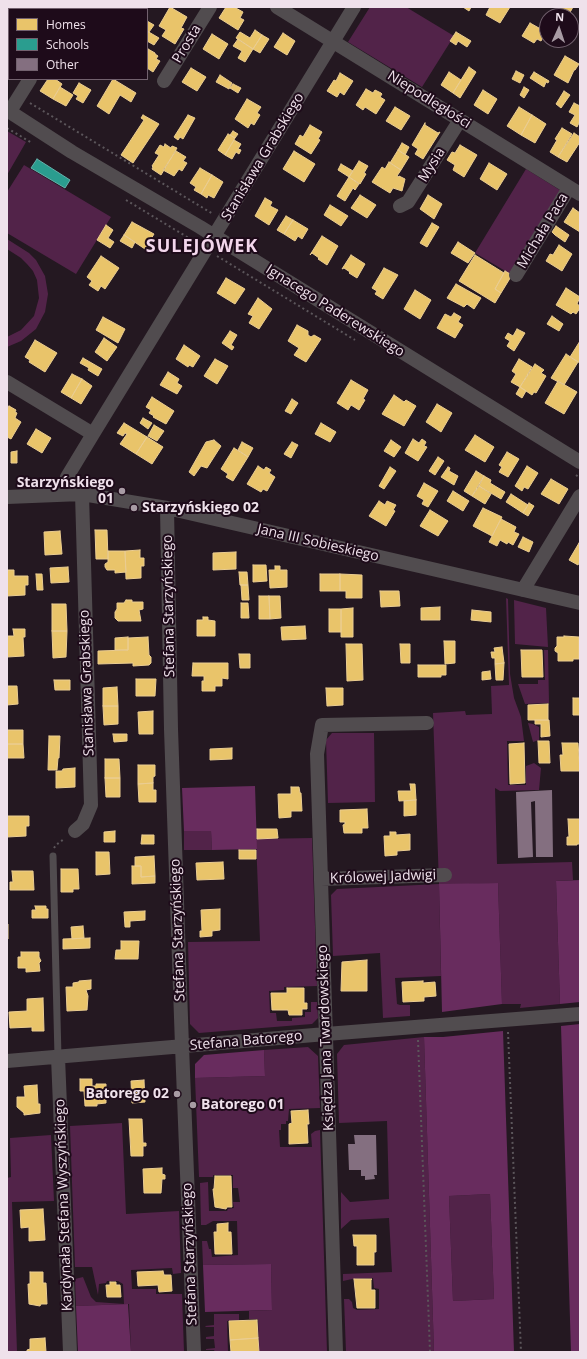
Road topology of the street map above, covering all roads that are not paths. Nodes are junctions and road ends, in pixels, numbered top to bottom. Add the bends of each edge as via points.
1 (210, 7) edge
2 (277, 7) edge
3 (354, 7) edge
4 (333, 42) junction
5 (29, 80) edge
6 (164, 81) dead end
7 (8, 110) edge
8 (460, 120) junction
9 (574, 191) edge
10 (400, 206) dead end
11 (214, 236) junction
12 (516, 275) dead end
13 (7, 382) edge
14 (93, 434) junction
15 (577, 468) edge
16 (64, 494) junction
17 (82, 494) junction
18 (580, 496) edge
19 (7, 497) edge
20 (167, 508) junction
21 (523, 590) junction
22 (580, 603) edge
23 (427, 722) dead end
24 (75, 831) road end
25 (53, 856) road end
26 (445, 875) dead end
27 (321, 879) junction
28 (580, 1014) edge
29 (326, 1034) junction
30 (182, 1046) junction
31 (58, 1057) junction
32 (7, 1061) edge
33 (70, 1352) edge
34 (194, 1352) edge
35 (336, 1352) edge

1 - 6 street, Prosta
2 - 4 street, Niepodległości
3 - 4 street, Stanisława Grabskiego
4 - 8 street, Niepodległości
4 - 11 street, Stanisława Grabskiego
5 - 7 street
7 - 11 street, Ignacego Paderewskiego via 72,152
8 - 9 street, Niepodległości
8 - 10 street, Mysia via 408,202
9 - 12 street, Michała Paca
11 - 14 street, Stanisława Grabskiego
11 - 15 street, Ignacego Paderewskiego
13 - 14 street
14 - 16 street, Stanisława Grabskiego via 67,477
16 - 17 street, Jana III Sobieskiego
16 - 19 street, Jana III Sobieskiego
17 - 20 street, Jana III Sobieskiego
17 - 24 street, Stanisława Grabskiego via 91,805 83,824
18 - 21 street
20 - 21 street, Jana III Sobieskiego
20 - 30 street, Stefana Starzyńskiego via 171,729
21 - 22 street, Jana III Sobieskiego
23 - 27 street, Księdza Jana Twardowskiego via 322,725 317,754
25 - 31 lane
26 - 27 street, Królowej Jadwigi
27 - 29 street, Księdza Jana Twardowskiego
28 - 29 street, Stefana Batorego
29 - 30 street, Stefana Batorego
29 - 35 street, Księdza Jana Twardowskiego
30 - 31 street, Stefana Batorego
30 - 34 street, Stefana Starzyńskiego
31 - 32 street, Stefana Batorego
31 - 33 street, Kardynała Stefana Wyszyńskiego

